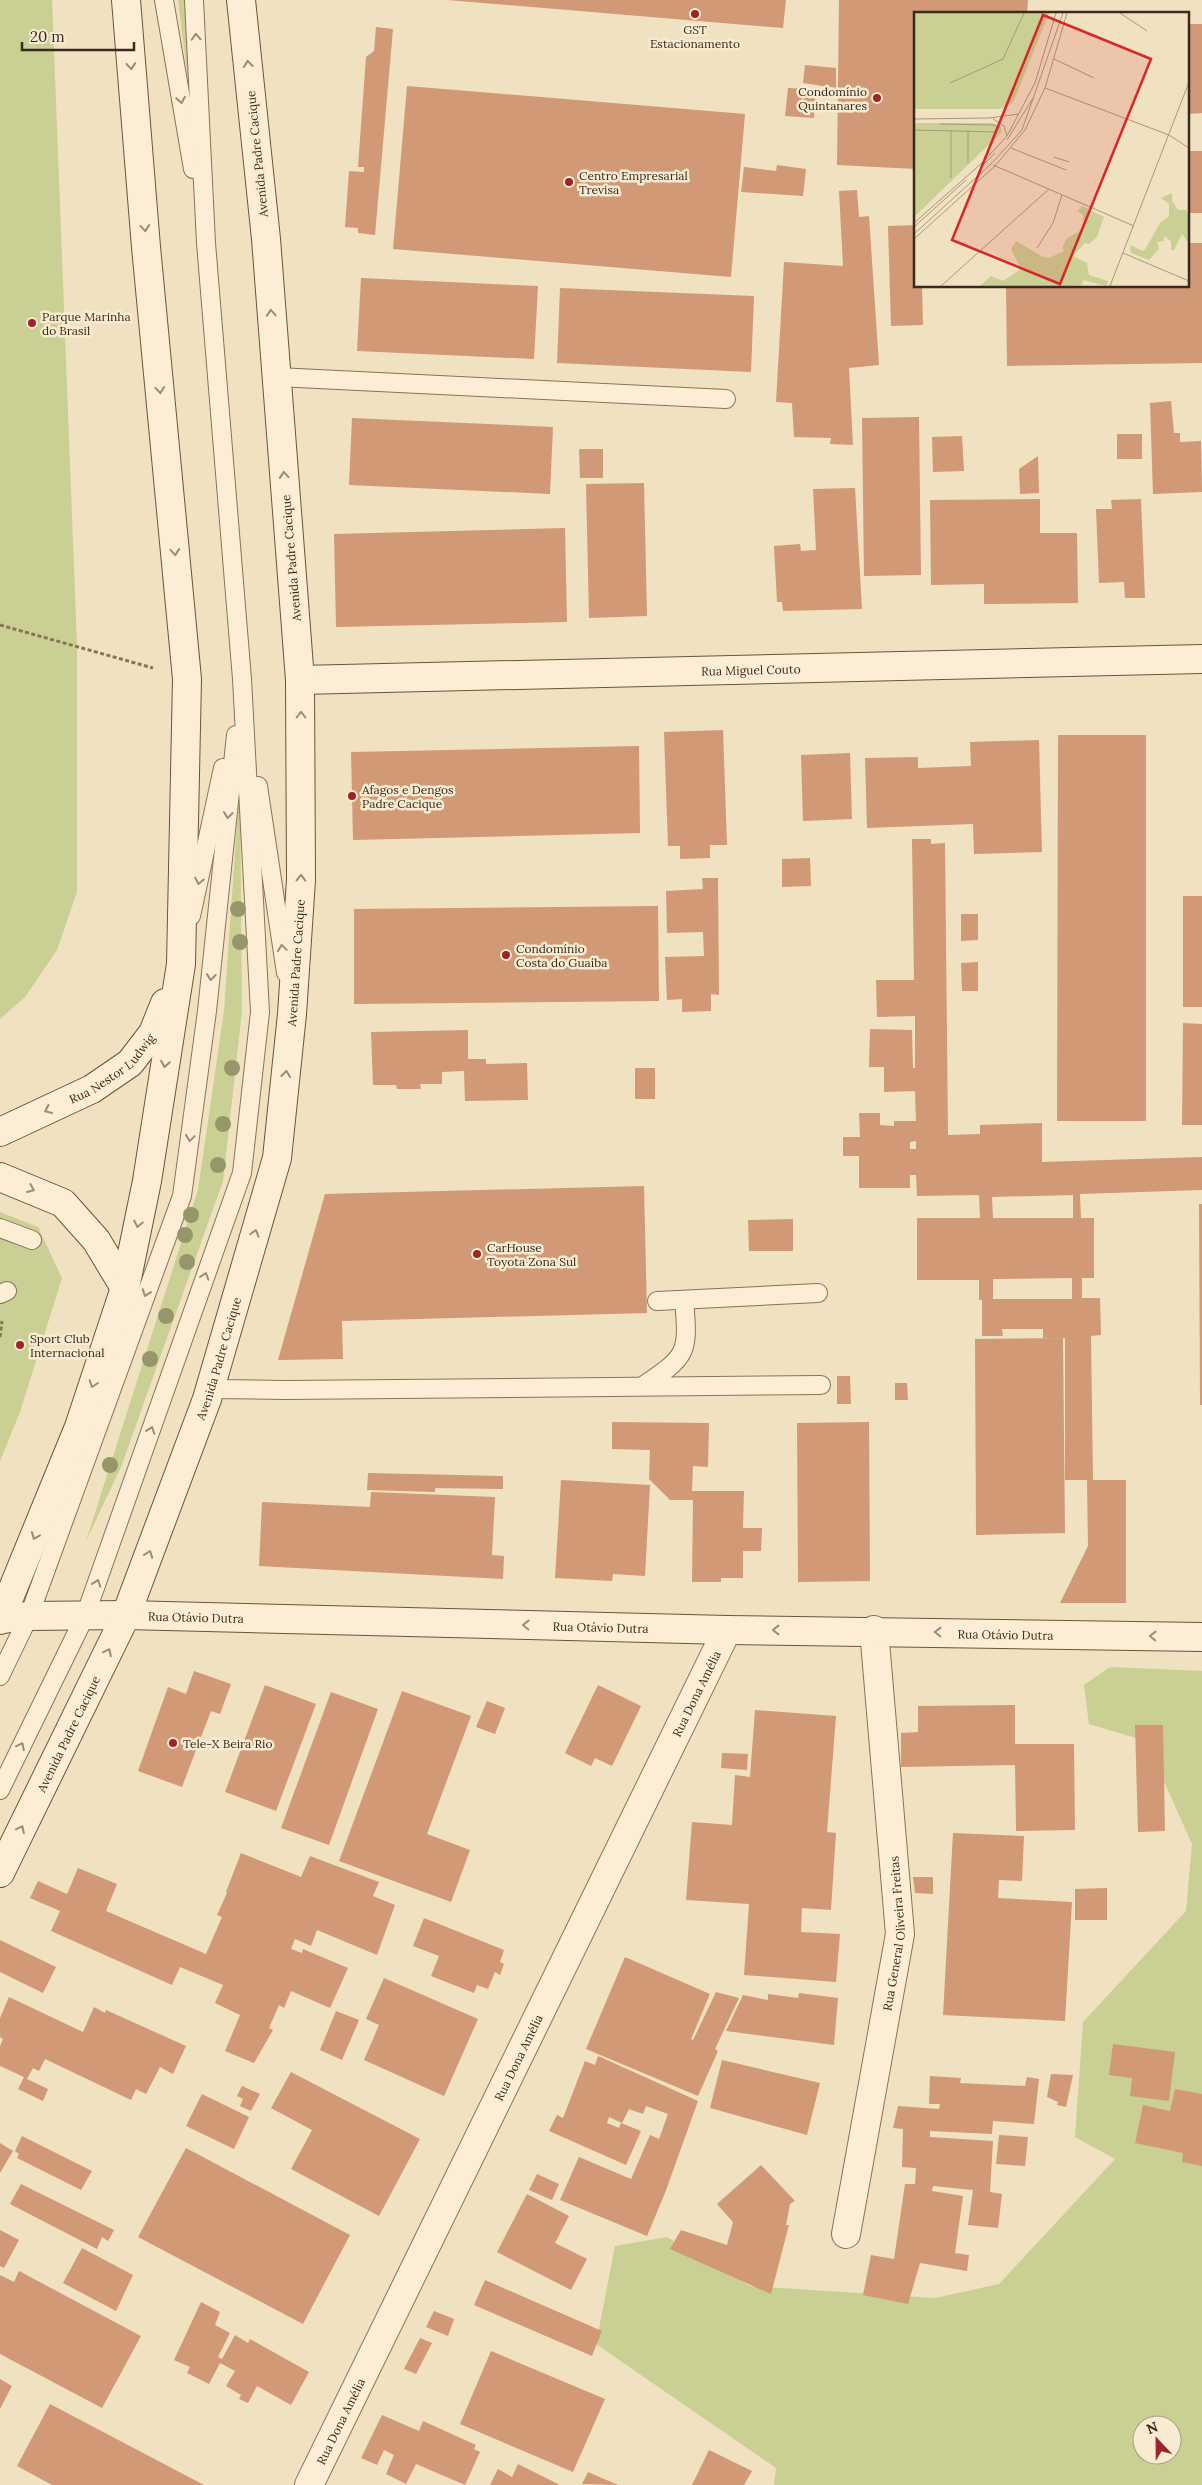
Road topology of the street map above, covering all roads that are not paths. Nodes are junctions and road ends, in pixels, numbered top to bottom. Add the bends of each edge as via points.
1 (126, 0) edge
2 (164, 0) edge
3 (194, 0) edge
4 (241, 0) edge
5 (206, 243) junction
6 (276, 377) junction
7 (726, 399) dead end
8 (1202, 659) edge
9 (242, 679) junction
10 (300, 680) junction
11 (181, 964) junction
12 (292, 1014) junction
13 (0, 1132) edge
14 (0, 1176) edge
15 (0, 1228) edge
16 (32, 1240) dead end
17 (125, 1288) junction
18 (818, 1293) dead end
19 (684, 1300) junction
20 (657, 1301) dead end
21 (821, 1385) dead end
22 (643, 1386) junction
23 (210, 1389) junction
24 (30, 1616) junction
25 (85, 1616) junction
26 (126, 1616) junction
27 (0, 1620) edge
28 (727, 1630) junction
29 (874, 1630) junction
30 (1202, 1637) edge
31 (0, 1676) edge
32 (0, 1790) edge
33 (0, 1873) edge
34 (846, 2234) dead end
35 (309, 2485) edge

1 -> 11 street via 187,679
2 -> 5 lane
5 -> 3 lane
6 -> 4 street, Avenida Padre Cacique via 266,239
5 - 9 lane
6 - 7 lane
10 -> 6 street, Avenida Padre Cacique
8 - 10 street, Rua Miguel Couto
9 -> 11 lane
12 -> 9 lane
9 -> 24 lane via 207,1011 182,1196
25 -> 9 lane via 242,1173 260,1012
12 -> 10 street, Avenida Padre Cacique via 302,880
11 -> 13 street, Rua Nestor Ludwig via 153,1033 130,1064 92,1089
11 -> 17 street via 147,1181
23 -> 12 street, Avenida Padre Cacique via 277,1158
14 -> 17 street via 63,1202 96,1240
15 - 16 lane
17 -> 27 street via 79,1427
18 - 19 lane
19 - 20 lane
19 - 22 lane via 685,1348 671,1367
21 - 22 lane
22 - 23 lane
26 -> 23 street, Avenida Padre Cacique
24 - 25 street, Rua Otávio Dutra
24 - 27 street, Rua Otávio Dutra
24 - 31 lane
25 - 26 street, Rua Otávio Dutra
32 -> 25 lane
28 -> 26 street, Rua Otávio Dutra
33 -> 26 street, Avenida Padre Cacique
29 -> 28 street, Rua Otávio Dutra
28 - 35 street, Rua Dona Amélia
30 -> 29 street, Rua Otávio Dutra
29 - 34 street, Rua General Oliveira Freitas via 900,1934

